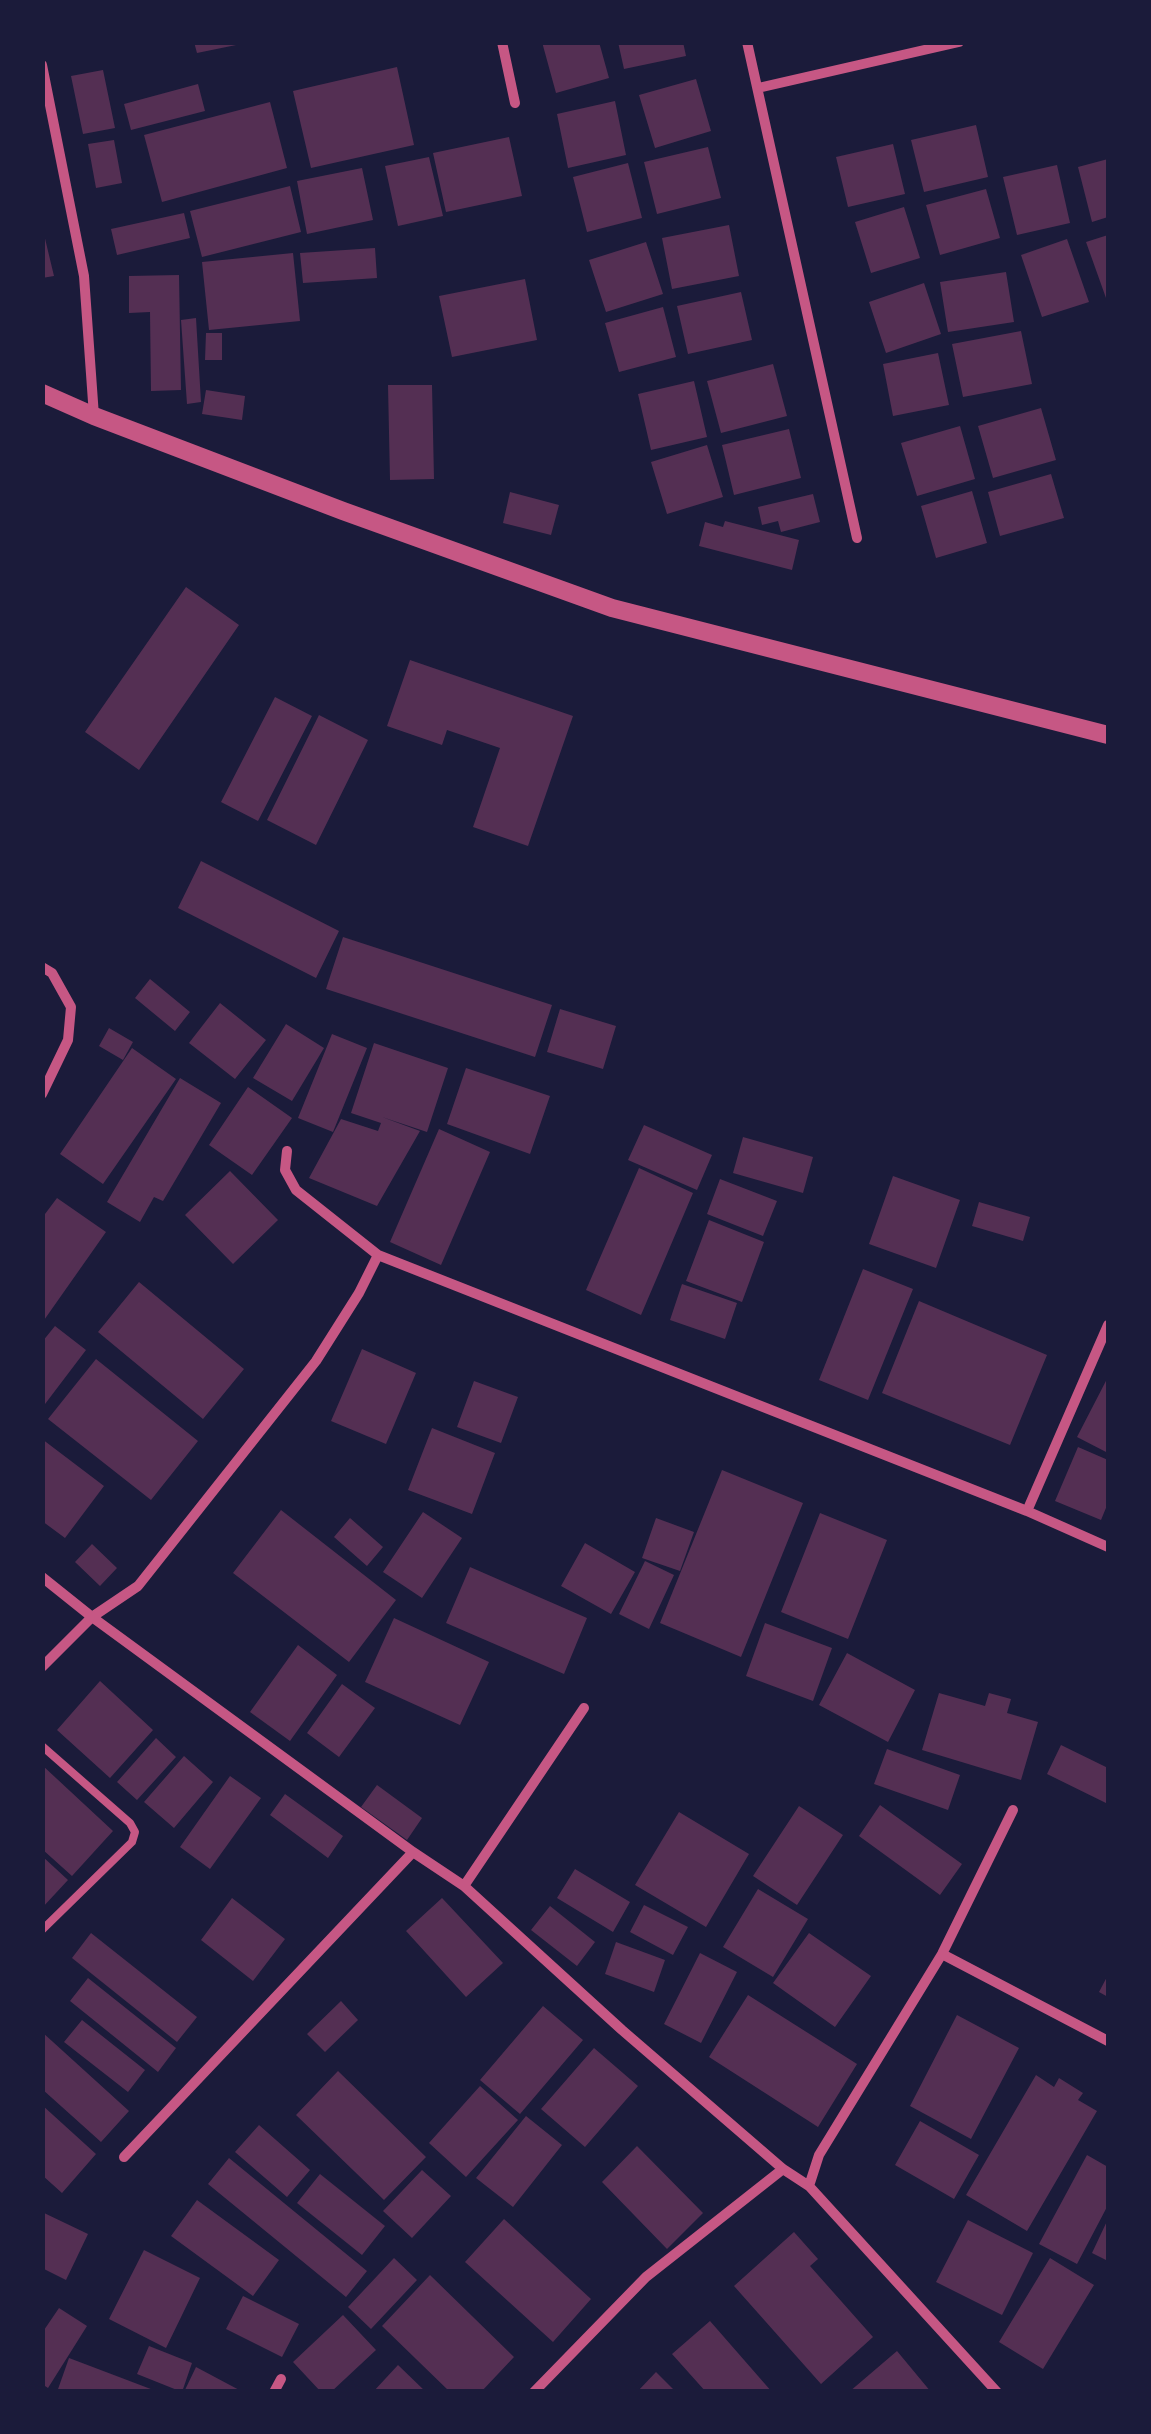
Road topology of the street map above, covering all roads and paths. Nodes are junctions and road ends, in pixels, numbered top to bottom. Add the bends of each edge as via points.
1 (502, 42) edge
2 (748, 42) edge
3 (960, 42) edge
4 (42, 65) edge
5 (758, 88) junction
6 (516, 103) dead end
7 (49, 130) edge
8 (42, 393) edge
9 (94, 416) junction
10 (857, 538) dead end
11 (1108, 735) edge
12 (42, 967) edge
13 (42, 1094) edge
14 (287, 1151) dead end
15 (378, 1255) junction
16 (1108, 1325) edge
17 (1027, 1511) junction
18 (1108, 1547) edge
19 (42, 1577) edge
20 (92, 1617) junction
21 (42, 1666) edge
22 (584, 1708) dead end
23 (42, 1746) edge
24 (1014, 1810) dead end
25 (413, 1852) junction
26 (464, 1886) junction
27 (42, 1930) edge
28 (942, 1954) junction
29 (1108, 2041) edge
30 (124, 2157) dead end
31 (783, 2169) junction
32 (809, 2186) junction
33 (282, 2379) dead end
34 (274, 2392) edge
35 (534, 2392) edge
36 (997, 2392) edge

1 - 6 street
2 - 5 street
3 - 5 street
4 - 7 street
5 - 10 street
7 - 9 street via 84,276
8 - 9 street
9 - 11 street via 612,608
12 - 13 street via 52,972 71,1007 68,1040
14 - 15 street via 285,1170 296,1190
15 - 17 street
15 - 20 street via 316,1361 239,1460 138,1586
16 - 17 street
17 - 18 street
19 - 20 street
20 - 21 street
20 - 25 street
22 - 26 street
23 - 27 lane via 135,1832
24 - 28 street
25 - 26 street
25 - 30 street
26 - 31 street
28 - 29 street
28 - 32 street via 819,2155
31 - 32 street
31 - 35 street via 646,2277
32 - 36 street
33 - 34 street

